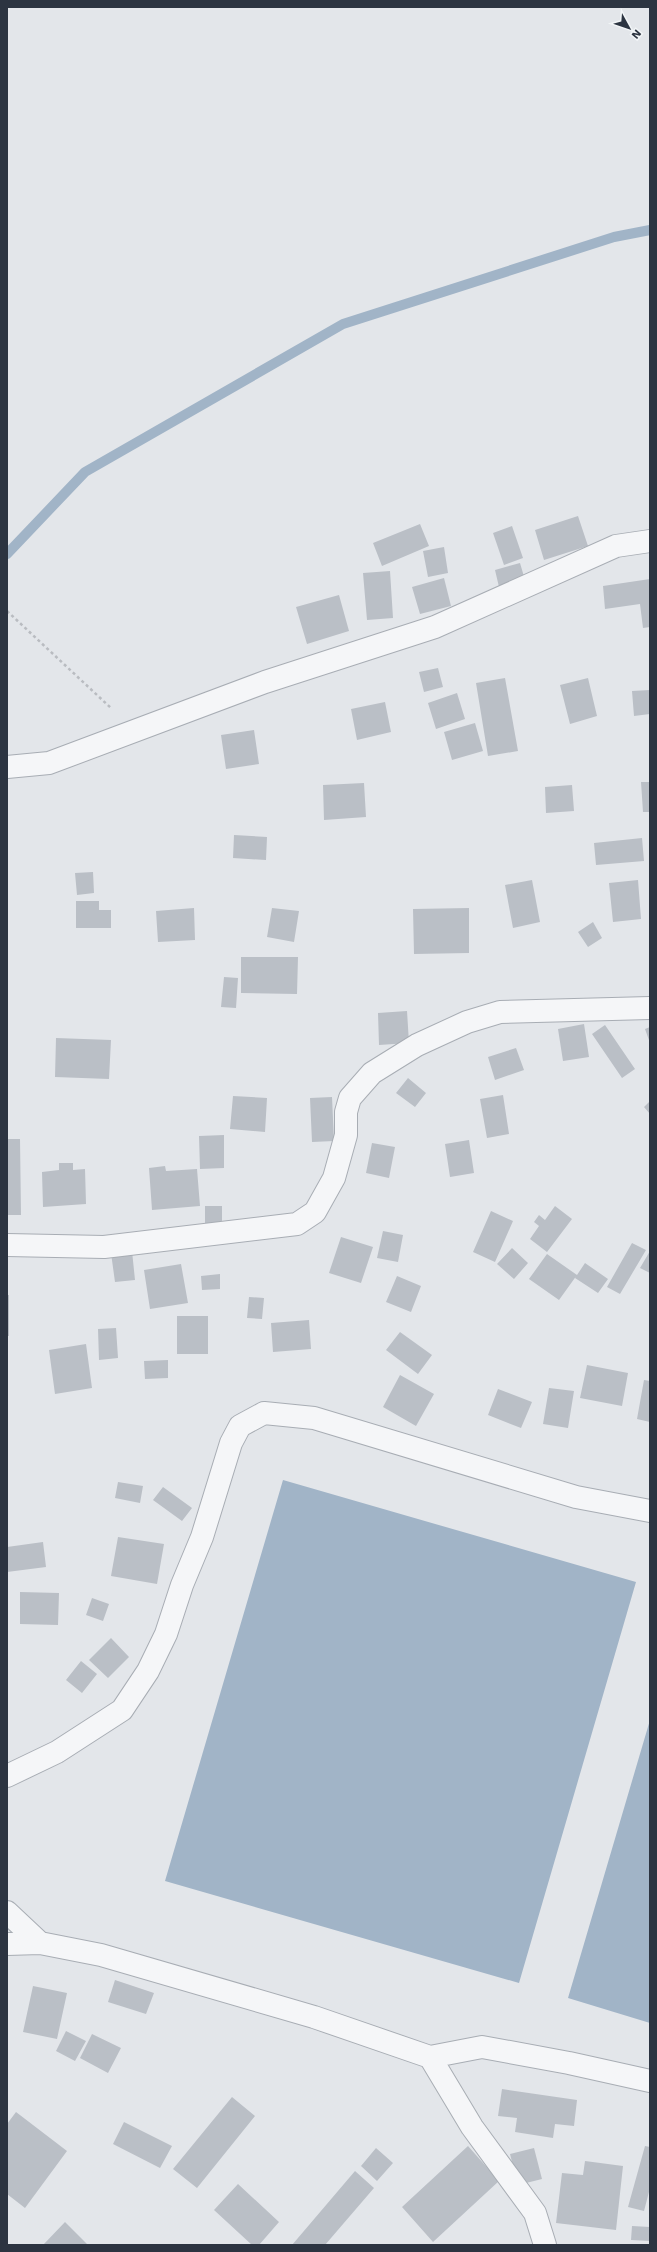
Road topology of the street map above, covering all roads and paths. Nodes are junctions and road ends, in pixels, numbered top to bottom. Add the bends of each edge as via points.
1 (650, 541) edge
2 (7, 611) edge
3 (135, 732) junction
4 (7, 767) edge
5 (650, 1008) edge
6 (7, 1245) edge
7 (650, 1511) edge
8 (7, 1776) edge
9 (7, 1912) edge
10 (40, 1943) junction
11 (7, 1944) edge
12 (430, 2058) junction
13 (650, 2082) edge
14 (545, 2245) edge

1 - 3 street via 616,546 435,627 265,682
2 - 3 path
3 - 4 street via 49,763
5 - 6 street via 500,1012 467,1022 417,1045 372,1073 350,1098 346,1112 346,1135 334,1178 315,1212 297,1224 104,1247
7 - 8 street via 576,1497 314,1418 264,1413 240,1426 231,1443 202,1537 182,1585 166,1634 148,1671 122,1710 57,1752
9 - 10 street
10 - 11 street
10 - 12 street via 102,1955 314,2017
12 - 13 street via 482,2047 569,2063
12 - 14 street via 472,2127 535,2213

